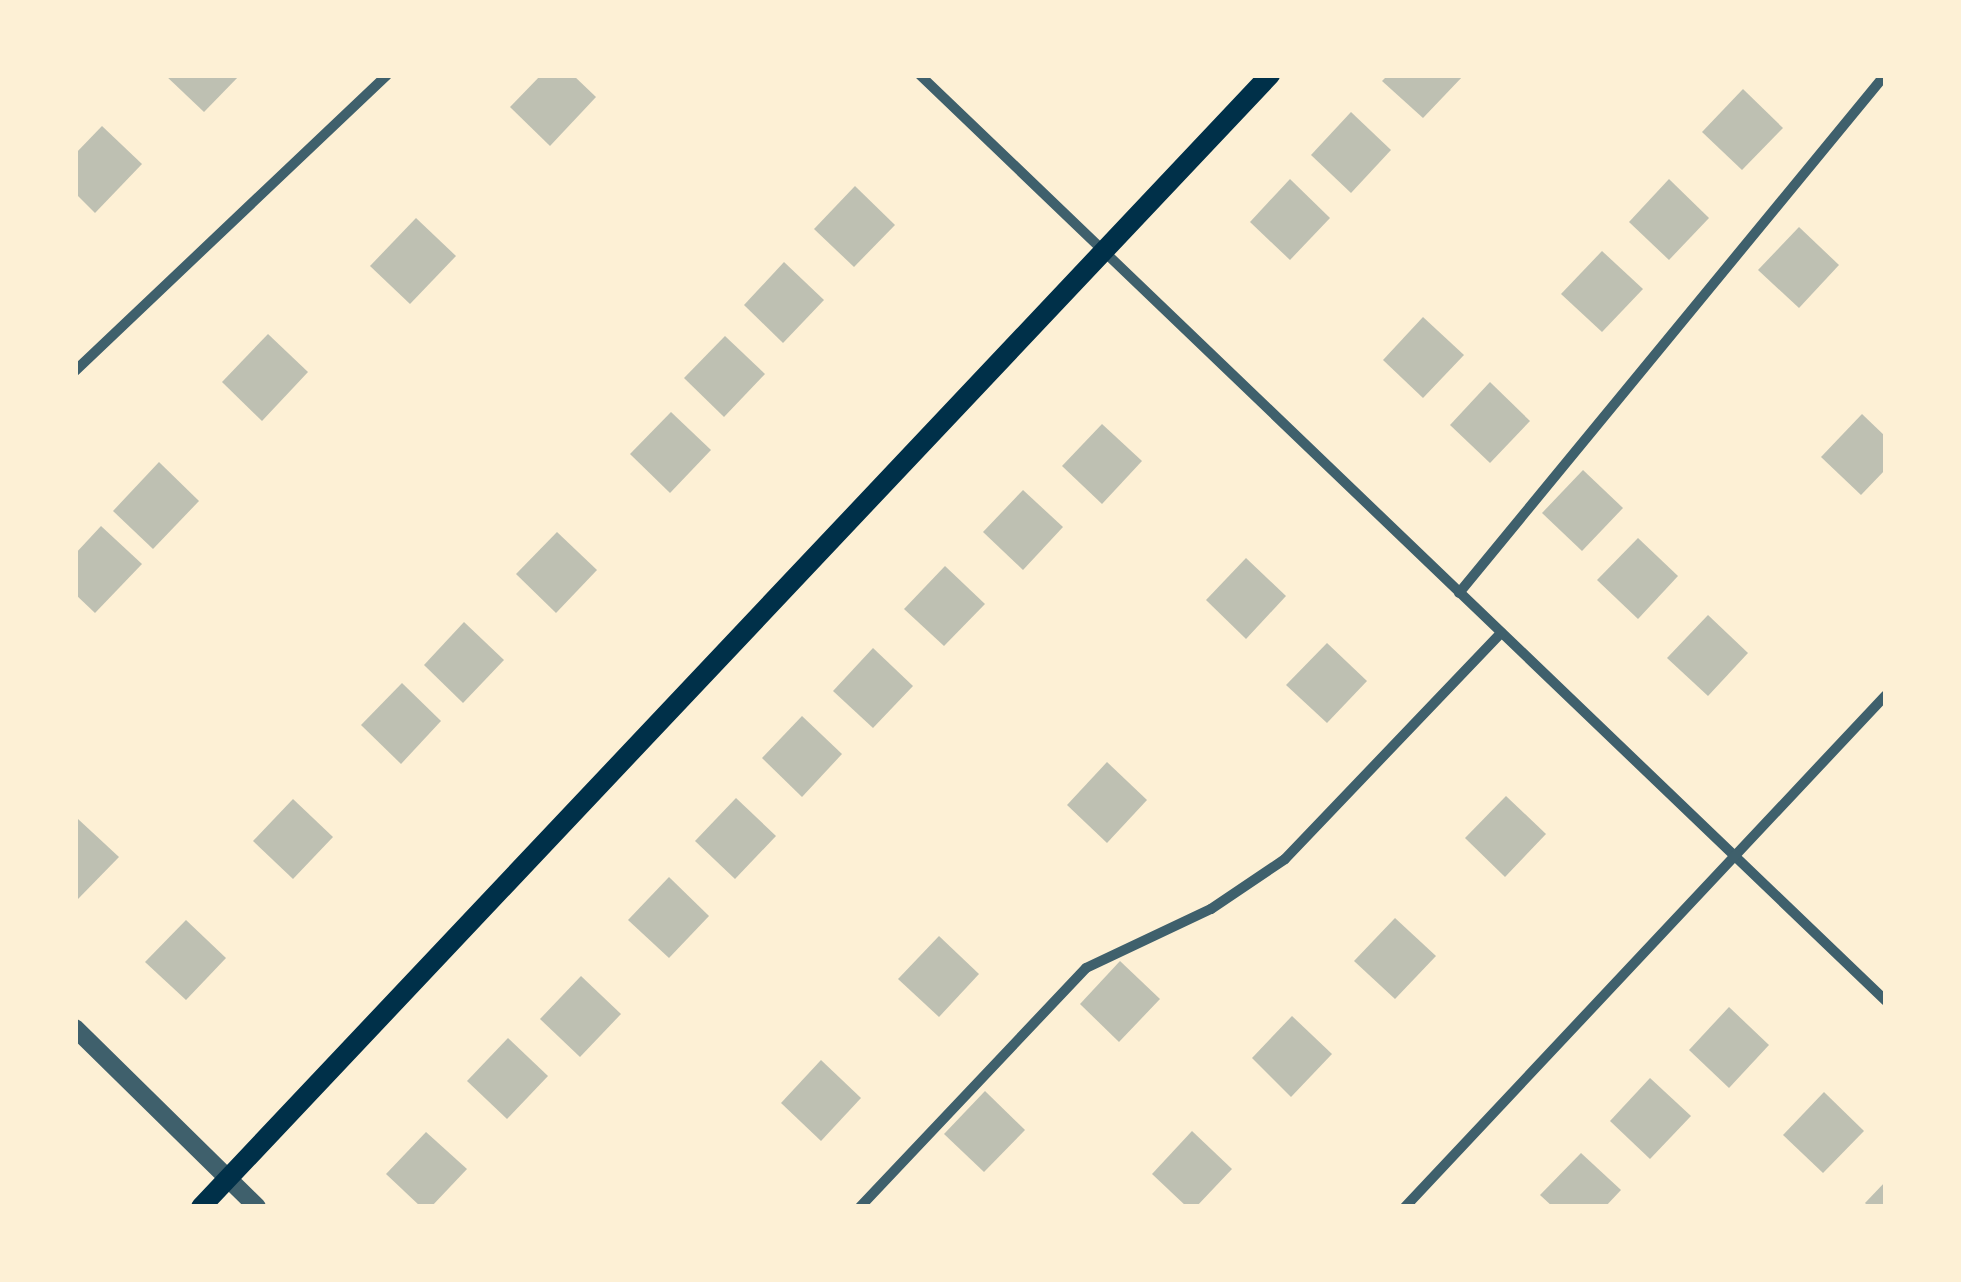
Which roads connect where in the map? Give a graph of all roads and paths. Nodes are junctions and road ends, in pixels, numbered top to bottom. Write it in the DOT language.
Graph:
graph roads {
  1 [pos="387,75"];
  2 [pos="920,75"];
  3 [pos="1270,75"];
  4 [pos="1885,75"];
  5 [pos="1104,253"];
  6 [pos="75,371"];
  7 [pos="1459,593"];
  8 [pos="1502,633"];
  9 [pos="1886,695"];
  10 [pos="1733,856"];
  11 [pos="1886,1001"];
  12 [pos="75,1028"];
  13 [pos="228,1179"];
  14 [pos="201,1207"];
  15 [pos="257,1207"];
  16 [pos="860,1207"];
  17 [pos="1405,1207"];
  1 -- 6 [label="street"];
  2 -- 5 [label="street"];
  3 -- 5 [label="main road"];
  4 -- 7 [label="street"];
  5 -- 7 [label="street"];
  5 -- 13 [label="main road"];
  7 -- 8 [label="street"];
  8 -- 10 [label="street"];
  8 -- 16 [label="street"];
  9 -- 10 [label="street"];
  10 -- 11 [label="street"];
  10 -- 17 [label="street"];
  12 -- 13 [label="street"];
  13 -- 14 [label="main road"];
  13 -- 15 [label="street"];
}
